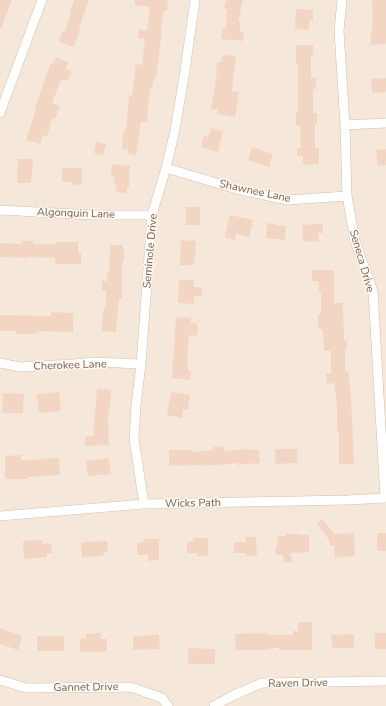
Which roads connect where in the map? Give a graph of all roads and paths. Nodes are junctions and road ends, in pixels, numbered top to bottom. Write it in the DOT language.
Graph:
graph roads {
  1 [pos="42,0"];
  2 [pos="195,0"];
  3 [pos="342,0"];
  4 [pos="0,114"];
  5 [pos="386,123"];
  6 [pos="346,125"];
  7 [pos="166,168"];
  8 [pos="347,196"];
  9 [pos="0,210"];
  10 [pos="152,215"];
  11 [pos="0,363"];
  12 [pos="141,364"];
  13 [pos="386,498"];
  14 [pos="144,504"];
  15 [pos="0,516"];
  16 [pos="0,680"];
  17 [pos="386,681"];
  18 [pos="168,706"];
  19 [pos="214,706"];
  1 -- 4 [label="street"];
  2 -- 7 [label="street, Seminole Drive"];
  3 -- 6 [label="street, Seneca Drive"];
  5 -- 6 [label="street"];
  6 -- 8 [label="street, Seneca Drive"];
  7 -- 8 [label="street, Shawnee Lane"];
  7 -- 10 [label="street, Seminole Drive"];
  8 -- 13 [label="street, Seneca Drive"];
  9 -- 10 [label="street, Algonquin Lane"];
  10 -- 12 [label="street, Seminole Drive"];
  11 -- 12 [label="street, Cherokee Lane"];
  12 -- 14 [label="street, Seminole Drive"];
  13 -- 14 [label="street, Wicks Path"];
  14 -- 15 [label="street, Wicks Path"];
  16 -- 18 [label="street, Gannet Drive"];
  17 -- 19 [label="street, Raven Drive"];
}
